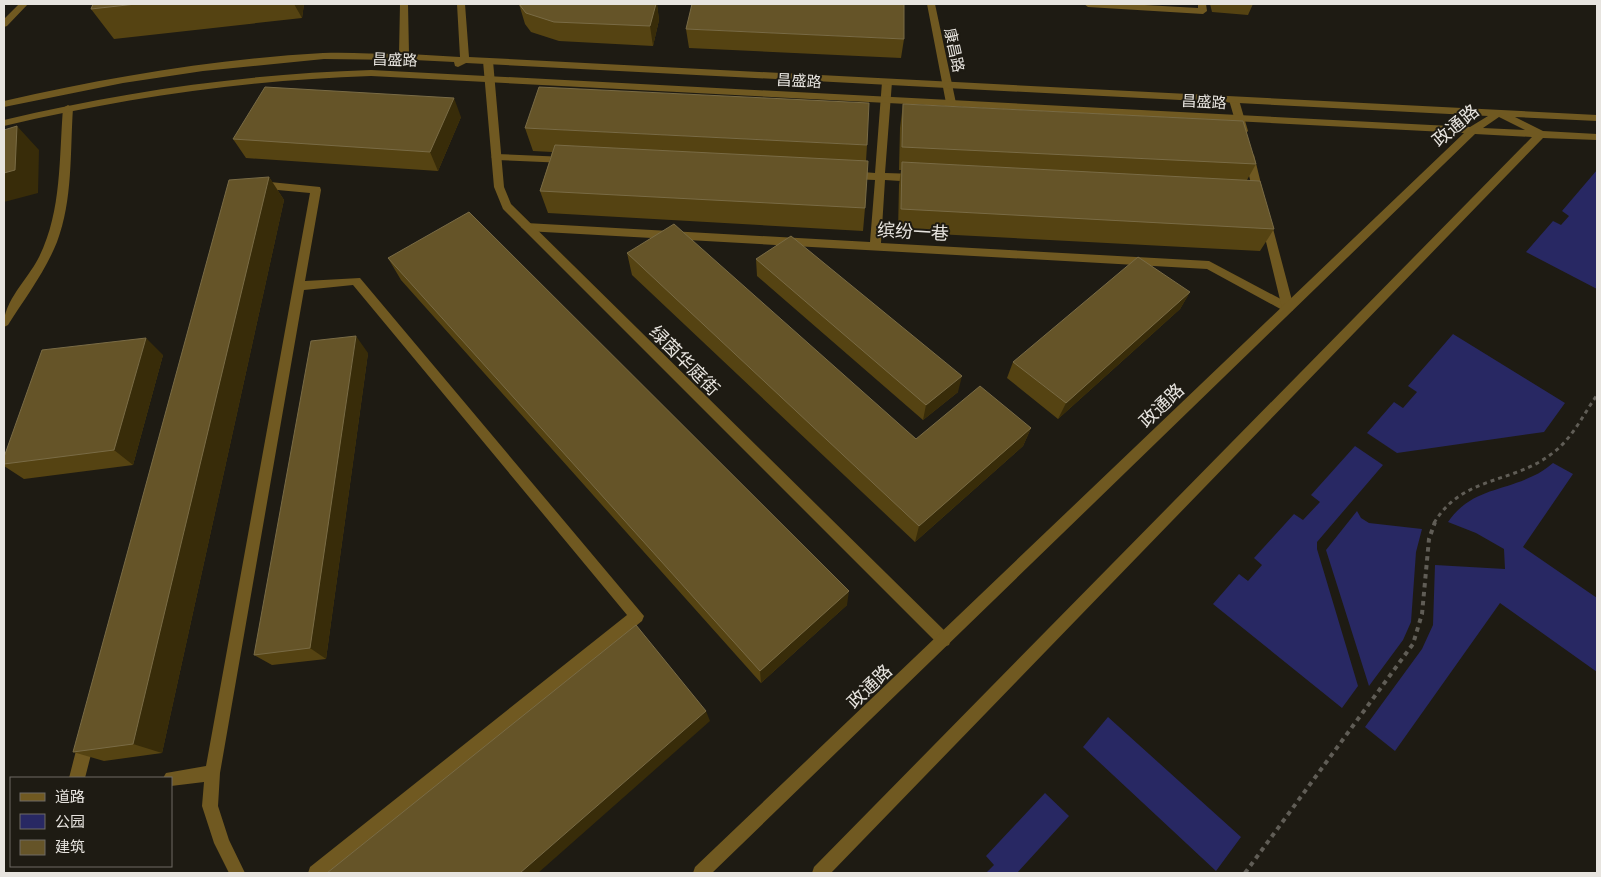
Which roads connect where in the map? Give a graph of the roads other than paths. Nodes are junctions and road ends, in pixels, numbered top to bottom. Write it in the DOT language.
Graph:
graph roads {
  1 [pos="24,4"];
  2 [pos="404,4"];
  3 [pos="461,4"];
  4 [pos="931,4"];
  5 [pos="1088,4"];
  6 [pos="1202,4"];
  7 [pos="4,24"];
  8 [pos="404,57"];
  9 [pos="465,60"];
  10 [pos="488,62"];
  11 [pos="430,76"];
  12 [pos="490,79"];
  13 [pos="887,82"];
  14 [pos="949,85"];
  15 [pos="886,100"];
  16 [pos="1234,100"];
  17 [pos="952,103"];
  18 [pos="4,104"];
  19 [pos="68,108"];
  20 [pos="1499,113"];
  21 [pos="1239,118"];
  22 [pos="1597,118"];
  23 [pos="4,122"];
  24 [pos="1473,130"];
  25 [pos="1541,134"];
  26 [pos="1597,137"];
  27 [pos="496,156"];
  28 [pos="575,161"];
  29 [pos="841,174"];
  30 [pos="880,176"];
  31 [pos="930,179"];
  32 [pos="251,184"];
  33 [pos="526,227"];
  34 [pos="875,247"];
  35 [pos="299,286"];
  36 [pos="1288,308"];
  37 [pos="4,322"];
  38 [pos="944,640"];
  39 [pos="89,730"];
  40 [pos="212,773"];
  41 [pos="77,777"];
  42 [pos="172,778"];
  43 [pos="237,873"];
  44 [pos="316,873"];
  45 [pos="702,873"];
  46 [pos="820,873"];
  1 -- 7 [label="street"];
  2 -- 8 [label="street"];
  3 -- 9 [label="street"];
  4 -- 14 [label="street, 康昌路"];
  5 -- 6 [label="street"];
  8 -- 9 [label="street, 昌盛路"];
  8 -- 11 [label="street"];
  8 -- 18 [label="street, 昌盛路"];
  9 -- 10 [label="street, 昌盛路"];
  9 -- 11 [label="street"];
  10 -- 12 [label="street, 绿茵华庭街"];
  10 -- 13 [label="street, 昌盛路"];
  11 -- 12 [label="street, 昌盛路"];
  11 -- 19 [label="street, 昌盛路"];
  12 -- 15 [label="street, 昌盛路"];
  12 -- 27 [label="street, 绿茵华庭街"];
  13 -- 14 [label="street, 昌盛路"];
  13 -- 15 [label="street"];
  14 -- 16 [label="street, 昌盛路"];
  14 -- 17 [label="street, 康昌路"];
  15 -- 17 [label="street, 昌盛路"];
  15 -- 30 [label="street"];
  16 -- 20 [label="street, 昌盛路"];
  16 -- 21 [label="street"];
  17 -- 21 [label="street, 昌盛路"];
  19 -- 23 [label="street, 昌盛路"];
  19 -- 37 [label="street"];
  20 -- 22 [label="street, 昌盛路"];
  20 -- 24 [label="street, 政通路"];
  20 -- 25 [label="street, 政通路"];
  21 -- 24 [label="street, 昌盛路"];
  21 -- 36 [label="street"];
  24 -- 25 [label="street, 昌盛路"];
  24 -- 36 [label="street, 政通路"];
  25 -- 26 [label="street, 昌盛路"];
  25 -- 46 [label="street"];
  27 -- 28 [label="street"];
  27 -- 33 [label="street, 绿茵华庭街"];
  29 -- 30 [label="street"];
  30 -- 31 [label="street"];
  30 -- 34 [label="street"];
  32 -- 35 [label="street"];
  33 -- 34 [label="street, 缤纷一巷"];
  33 -- 38 [label="street, 绿茵华庭街"];
  34 -- 36 [label="street, 缤纷一巷"];
  35 -- 40 [label="street"];
  35 -- 44 [label="street"];
  36 -- 38 [label="street, 政通路"];
  38 -- 45 [label="street, 政通路"];
  39 -- 41 [label="street"];
  40 -- 42 [label="street"];
  40 -- 43 [label="street"];
}
